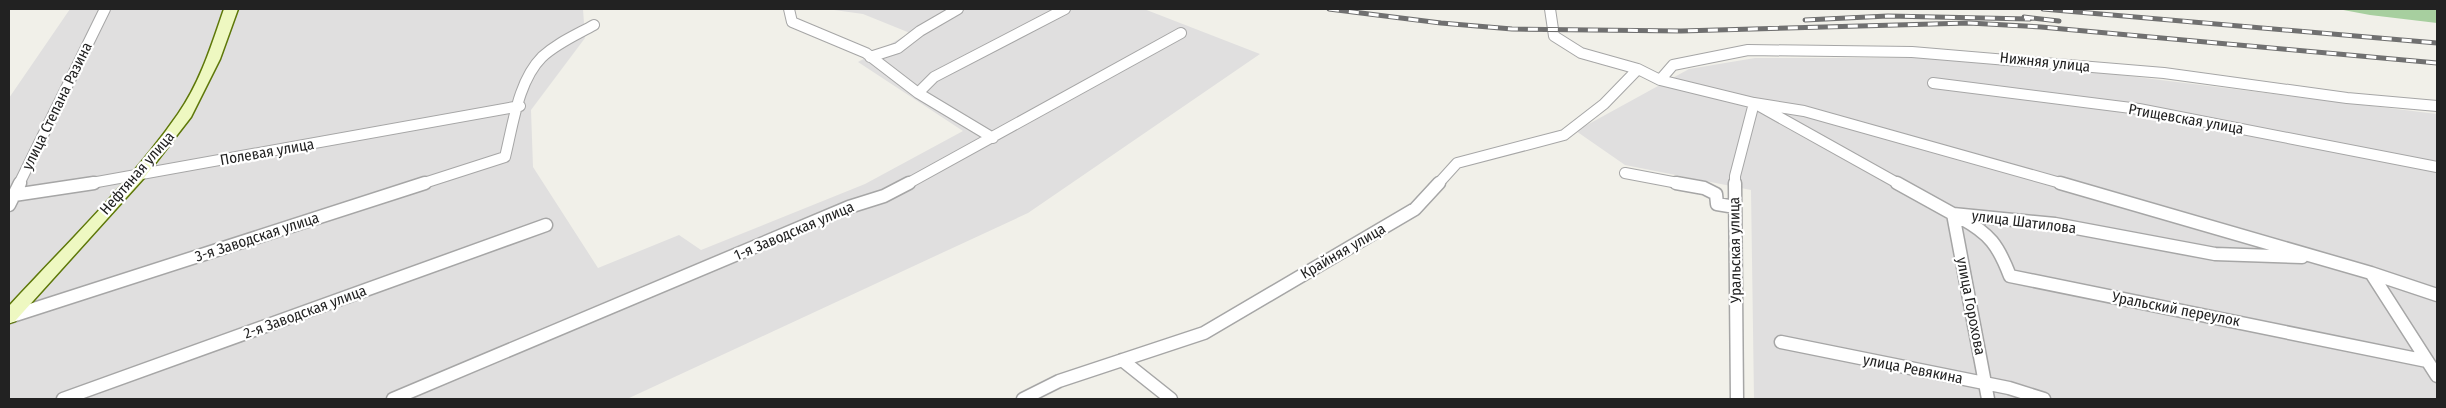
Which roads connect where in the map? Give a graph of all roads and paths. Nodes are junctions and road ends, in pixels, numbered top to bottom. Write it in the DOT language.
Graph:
graph roads {
  1 [pos="105,9"];
  2 [pos="231,9"];
  3 [pos="789,9"];
  4 [pos="958,9"];
  5 [pos="1066,9"];
  6 [pos="1550,9"];
  7 [pos="594,25"];
  8 [pos="1181,33"];
  9 [pos="870,57"];
  10 [pos="1638,69"];
  11 [pos="1660,80"];
  12 [pos="1933,83"];
  13 [pos="918,93"];
  14 [pos="1754,103"];
  15 [pos="520,106"];
  16 [pos="2437,106"];
  17 [pos="993,138"];
  18 [pos="2437,167"];
  19 [pos="1625,174"];
  20 [pos="137,176"];
  21 [pos="11,200"];
  22 [pos="1734,207"];
  23 [pos="1953,214"];
  24 [pos="546,225"];
  25 [pos="2319,258"];
  26 [pos="2371,273"];
  27 [pos="2437,296"];
  28 [pos="9,317"];
  29 [pos="1781,342"];
  30 [pos="1122,360"];
  31 [pos="2427,361"];
  32 [pos="2437,376"];
  33 [pos="1985,384"];
  34 [pos="63,399"];
  35 [pos="393,399"];
  36 [pos="1022,399"];
  37 [pos="1171,399"];
  38 [pos="1738,399"];
  39 [pos="1988,399"];
  40 [pos="2044,399"];
  1 -- 21 [label="street, улица Степана Разина"];
  2 -- 20 [label="main road, Нефтяная улица"];
  3 -- 9 [label="street"];
  4 -- 9 [label="street"];
  5 -- 13 [label="street"];
  6 -- 10 [label="street, улица Шатилова"];
  7 -- 15 [label="street"];
  8 -- 17 [label="street, 1-я Заводская улица"];
  9 -- 13 [label="street"];
  10 -- 11 [label="street, улица Шатилова"];
  10 -- 30 [label="street, Крайняя улица"];
  11 -- 14 [label="street, улица Шатилова"];
  11 -- 16 [label="street, Нижняя улица"];
  12 -- 18 [label="street, Ртищевская улица"];
  13 -- 17 [label="street"];
  14 -- 22 [label="street, Уральская улица"];
  14 -- 23 [label="street, улица Шатилова"];
  14 -- 25 [label="street, улица Шатилова"];
  15 -- 20 [label="street, Полевая улица"];
  15 -- 28 [label="street, 3-я Заводская улица"];
  17 -- 35 [label="street, 1-я Заводская улица"];
  19 -- 22 [label="street"];
  20 -- 21 [label="street, Полевая улица"];
  20 -- 28 [label="main road, Нефтяная улица"];
  22 -- 38 [label="street, Уральская улица"];
  23 -- 25 [label="street, улица Шатилова"];
  23 -- 31 [label="street, Уральский переулок"];
  23 -- 33 [label="street, улица Горохова"];
  24 -- 34 [label="street, 2-я Заводская улица"];
  25 -- 26 [label="street, улица Шатилова"];
  26 -- 27 [label="street, улица Шатилова"];
  26 -- 31 [label="street"];
  29 -- 33 [label="street, улица Ревякина"];
  30 -- 36 [label="street, Крайняя улица"];
  30 -- 37 [label="street"];
  31 -- 32 [label="street"];
  33 -- 39 [label="street, улица Горохова"];
  33 -- 40 [label="street, улица Ревякина"];
}
